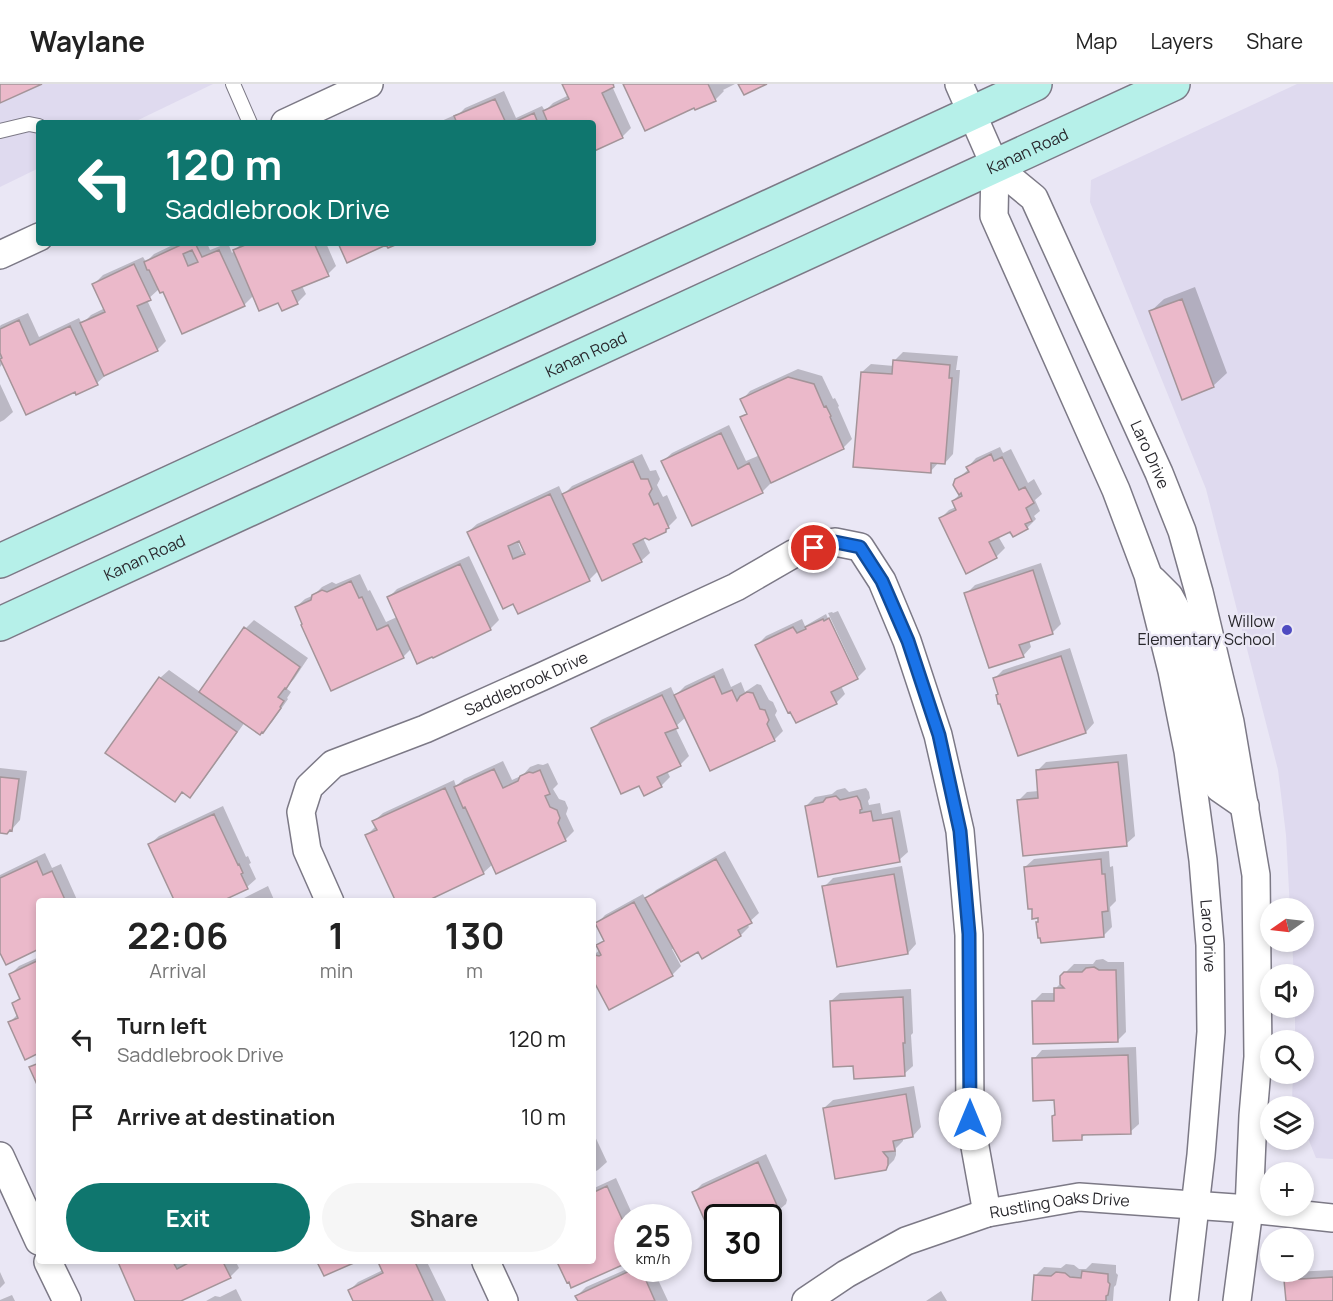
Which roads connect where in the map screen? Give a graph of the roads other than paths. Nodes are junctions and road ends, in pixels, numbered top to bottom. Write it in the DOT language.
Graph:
graph roads {
  1 [pos="233,84"];
  2 [pos="369,84"];
  3 [pos="959,84"];
  4 [pos="1035,84"];
  5 [pos="1173,84"];
  6 [pos="972,113"];
  7 [pos="249,120"];
  8 [pos="291,120"];
  9 [pos="36,125"];
  10 [pos="0,131"];
  11 [pos="995,166"];
  12 [pos="36,238"];
  13 [pos="0,255"];
  14 [pos="0,561"];
  15 [pos="1148,575"];
  16 [pos="0,624"];
  17 [pos="1245,806"];
  18 [pos="328,898"];
  19 [pos="0,1156"];
  20 [pos="1194,1204"];
  21 [pos="1250,1209"];
  22 [pos="987,1213"];
  23 [pos="1333,1218"];
  24 [pos="36,1234"];
  25 [pos="49,1264"];
  26 [pos="487,1264"];
  27 [pos="67,1301"];
  28 [pos="504,1301"];
  29 [pos="806,1301"];
  30 [pos="1184,1301"];
  31 [pos="1237,1301"];
  1 -- 7 [label="lane"];
  2 -- 8 [label="street"];
  3 -- 6 [label="street, Laro Drive"];
  4 -- 6 [label="main road"];
  5 -- 11 [label="main road, Kanan Road"];
  6 -- 11 [label="street, Laro Drive"];
  6 -- 14 [label="main road"];
  9 -- 10 [label="lane"];
  11 -- 15 [label="street, Laro Drive"];
  11 -- 16 [label="main road, Kanan Road"];
  11 -- 17 [label="street, Laro Drive"];
  12 -- 13 [label="street"];
  15 -- 17 [label="street, Laro Drive"];
  15 -- 20 [label="street, Laro Drive"];
  17 -- 21 [label="street, Laro Drive"];
  18 -- 22 [label="street, Saddlebrook Drive"];
  19 -- 24 [label="street"];
  20 -- 21 [label="street, Rustling Oaks Drive"];
  20 -- 22 [label="street, Rustling Oaks Drive"];
  20 -- 30 [label="street, Laro Drive"];
  21 -- 23 [label="street, Rustling Oaks Drive"];
  21 -- 31 [label="street, Laro Drive"];
  22 -- 29 [label="street, Rustling Oaks Drive"];
  25 -- 27 [label="street"];
  26 -- 28 [label="street"];
}
